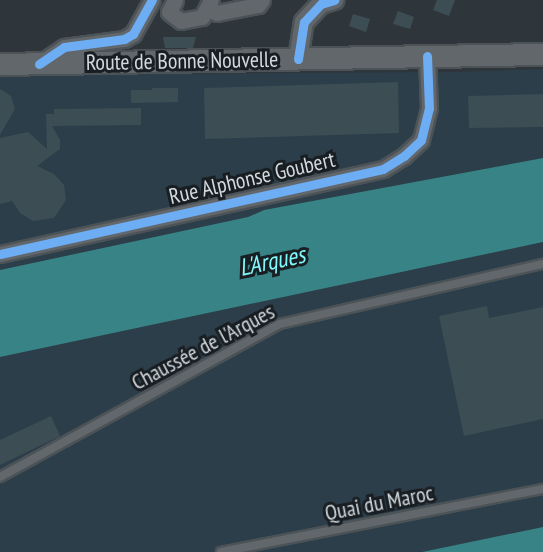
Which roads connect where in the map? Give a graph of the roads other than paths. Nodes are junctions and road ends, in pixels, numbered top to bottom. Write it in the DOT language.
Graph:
graph roads {
  1 [pos="152,0"];
  2 [pos="175,0"];
  3 [pos="262,0"];
  4 [pos="334,0"];
  5 [pos="210,5"];
  6 [pos="543,54"];
  7 [pos="427,56"];
  8 [pos="298,58"];
  9 [pos="39,63"];
  10 [pos="0,64"];
  11 [pos="0,254"];
  12 [pos="543,264"];
  13 [pos="0,477"];
  14 [pos="543,489"];
  15 [pos="221,552"];
  1 -- 9 [label="street"];
  2 -- 5 [label="street"];
  3 -- 5 [label="street"];
  4 -- 8 [label="street"];
  6 -- 7 [label="main road, Route de Bonne Nouvelle"];
  7 -- 8 [label="main road, Route de Bonne Nouvelle"];
  7 -- 11 [label="street, Rue Alphonse Goubert"];
  8 -- 9 [label="main road, Route de Bonne Nouvelle"];
  9 -- 10 [label="main road, Route de Bonne Nouvelle"];
  12 -- 13 [label="lane, Chaussée de l'Arques"];
  14 -- 15 [label="lane, Quai du Maroc"];
}
